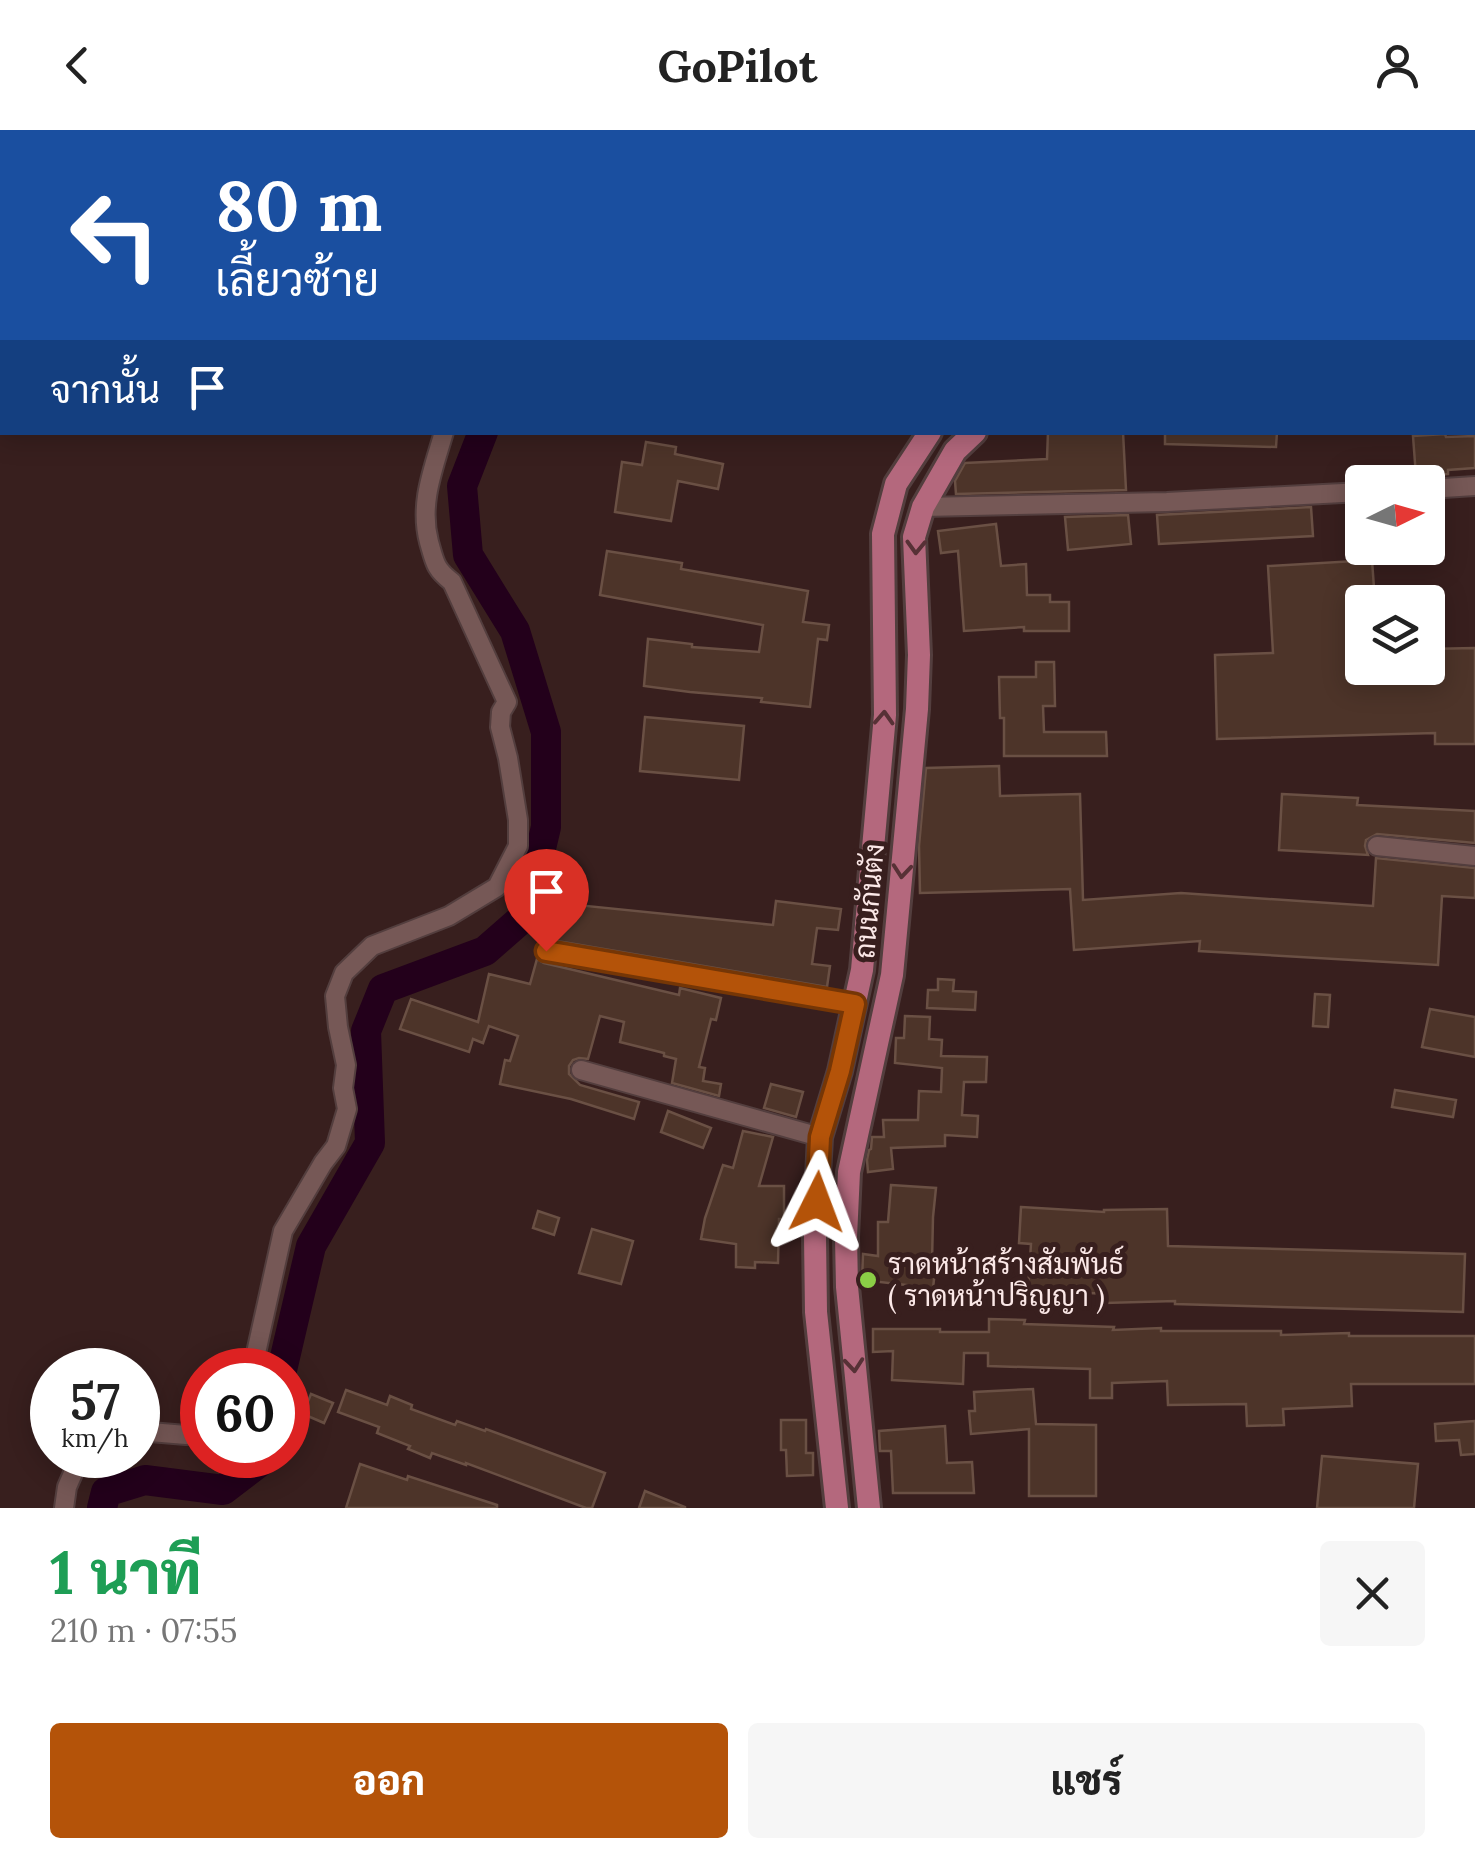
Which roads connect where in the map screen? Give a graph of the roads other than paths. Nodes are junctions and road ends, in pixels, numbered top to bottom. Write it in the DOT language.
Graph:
graph roads {
  1 [pos="443,435"];
  2 [pos="928,435"];
  3 [pos="972,435"];
  4 [pos="912,460"];
  5 [pos="940,478"];
  6 [pos="1475,486"];
  7 [pos="1445,487"];
  8 [pos="1345,493"];
  9 [pos="923,508"];
  10 [pos="880,769"];
  11 [pos="911,771"];
  12 [pos="1376,846"];
  13 [pos="1475,856"];
  14 [pos="546,951"];
  15 [pos="855,1004"];
  16 [pos="846,1044"];
  17 [pos="875,1052"];
  18 [pos="581,1070"];
  19 [pos="820,1137"];
  20 [pos="850,1318"];
  21 [pos="817,1321"];
  22 [pos="257,1348"];
  23 [pos="70,1478"];
  24 [pos="64,1508"];
  25 [pos="837,1508"];
  26 [pos="869,1508"];
  1 -- 22 [label="street"];
  2 -- 4 [label="main road, ถนนกันตัง"];
  3 -- 5 [label="main road, ถนนกันตัง"];
  4 -- 5 [label="main road"];
  10 -- 4 [label="main road, ถนนกันตัง, one-way"];
  5 -- 9 [label="main road, ถนนกันตัง"];
  6 -- 7 [label="street"];
  8 -- 9 [label="street"];
  9 -- 11 [label="main road, ถนนกันตัง, one-way"];
  10 -- 11 [label="main road"];
  10 -- 15 [label="main road, ถนนกันตัง"];
  11 -- 17 [label="main road, ถนนกันตัง, one-way"];
  12 -- 13 [label="street"];
  14 -- 15 [label="street"];
  15 -- 16 [label="main road, ถนนกันตัง"];
  16 -- 17 [label="main road"];
  16 -- 19 [label="main road, ถนนกันตัง"];
  17 -- 20 [label="main road, ถนนกันตัง"];
  18 -- 19 [label="street"];
  19 -- 21 [label="main road, ถนนกันตัง"];
  20 -- 21 [label="main road"];
  20 -- 26 [label="main road, ถนนกันตัง, one-way"];
  21 -- 25 [label="main road, ถนนกันตัง"];
  23 -- 24 [label="street"];
}
